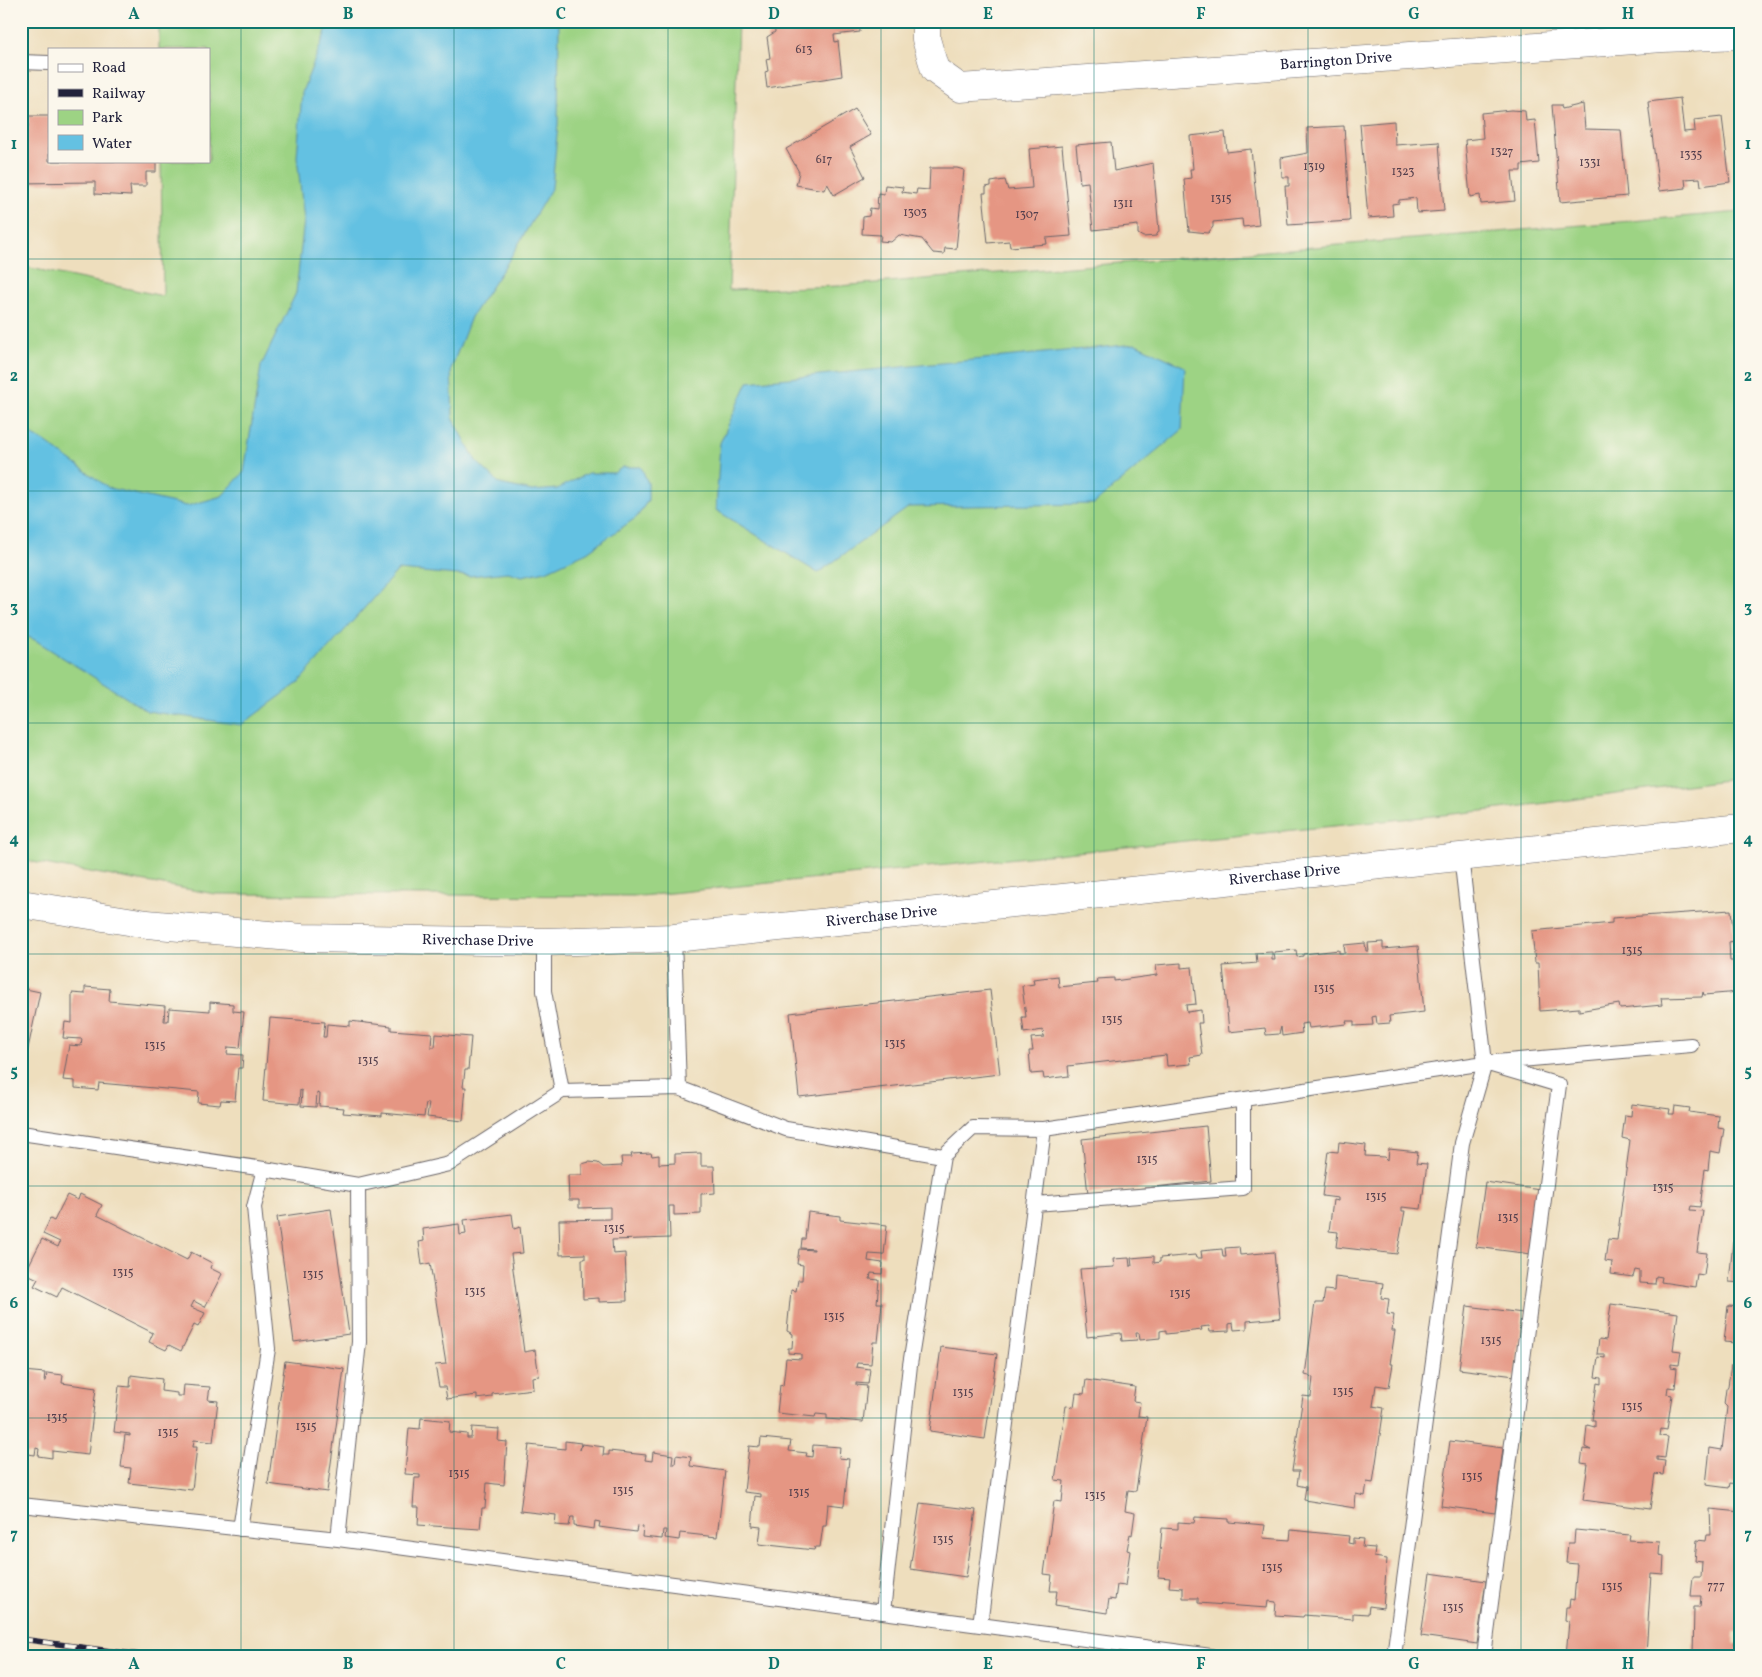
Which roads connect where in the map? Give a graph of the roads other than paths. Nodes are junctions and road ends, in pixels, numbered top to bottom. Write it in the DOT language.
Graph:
graph roads {
  1 [pos="926,21"];
  2 [pos="1741,35"];
  3 [pos="21,62"];
  4 [pos="48,63"];
  5 [pos="1741,828"];
  6 [pos="1461,856"];
  7 [pos="21,904"];
  8 [pos="674,938"];
  9 [pos="544,942"];
  10 [pos="1691,1045"];
  11 [pos="1485,1063"];
  12 [pos="679,1088"];
  13 [pos="562,1092"];
  14 [pos="1243,1100"];
  15 [pos="1044,1129"];
  16 [pos="21,1134"];
  17 [pos="943,1156"];
  18 [pos="264,1169"];
  19 [pos="358,1185"];
  20 [pos="1035,1204"];
  21 [pos="21,1505"];
  22 [pos="240,1529"];
  23 [pos="338,1539"];
  24 [pos="883,1612"];
  25 [pos="980,1626"];
  26 [pos="1211,1656"];
  27 [pos="1394,1656"];
  28 [pos="1484,1656"];
  1 -- 2 [label="street, Barrington Drive"];
  3 -- 4 [label="lane"];
  5 -- 6 [label="street, Riverchase Drive"];
  6 -- 8 [label="street, Riverchase Drive"];
  6 -- 11 [label="lane"];
  7 -- 9 [label="street, Riverchase Drive"];
  8 -- 9 [label="street, Riverchase Drive"];
  8 -- 12 [label="lane"];
  9 -- 13 [label="lane"];
  10 -- 11 [label="lane"];
  11 -- 14 [label="lane"];
  11 -- 27 [label="lane"];
  11 -- 28 [label="lane"];
  12 -- 13 [label="lane"];
  12 -- 17 [label="lane"];
  13 -- 19 [label="lane"];
  14 -- 15 [label="lane"];
  14 -- 20 [label="lane"];
  15 -- 17 [label="lane"];
  15 -- 20 [label="lane"];
  16 -- 18 [label="lane"];
  17 -- 24 [label="lane"];
  18 -- 19 [label="lane"];
  18 -- 22 [label="lane"];
  19 -- 23 [label="lane"];
  20 -- 25 [label="lane"];
  21 -- 22 [label="lane"];
  22 -- 23 [label="lane"];
  23 -- 24 [label="lane"];
  24 -- 25 [label="lane"];
  25 -- 26 [label="lane"];
}
